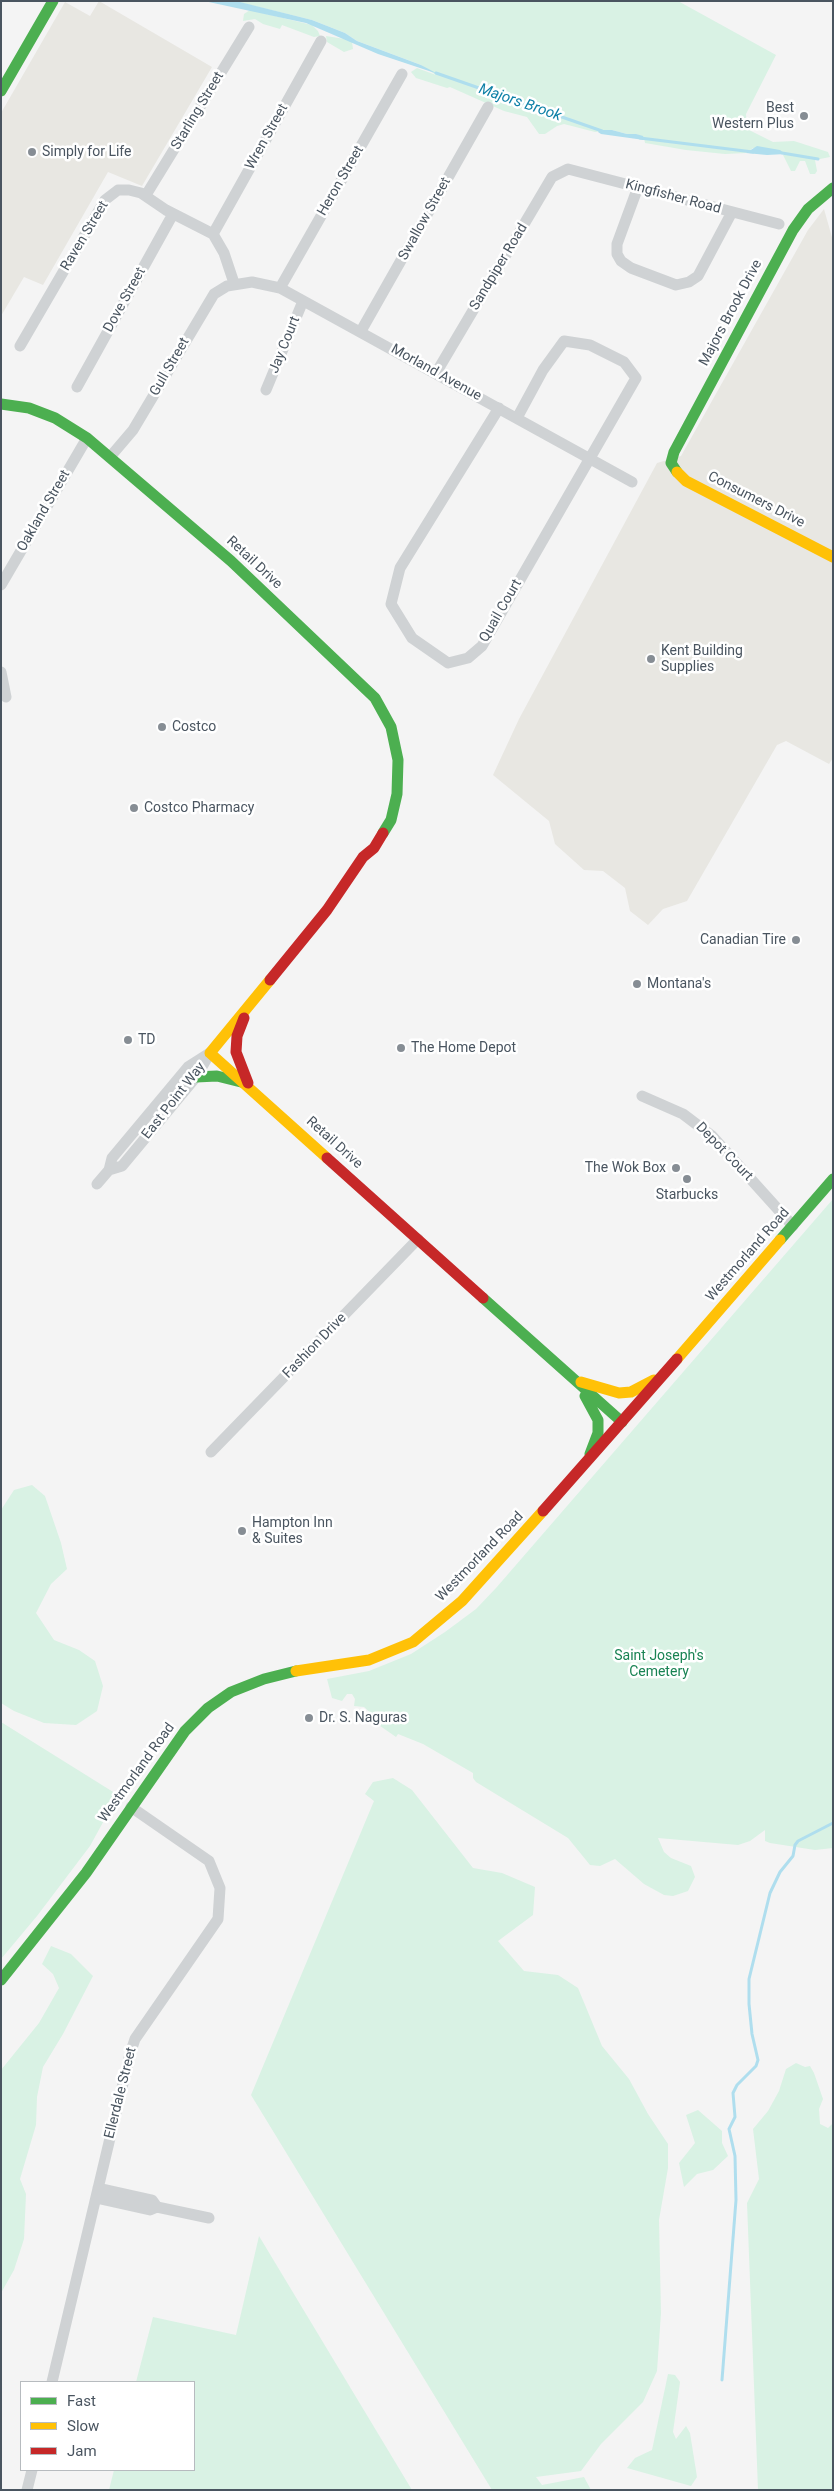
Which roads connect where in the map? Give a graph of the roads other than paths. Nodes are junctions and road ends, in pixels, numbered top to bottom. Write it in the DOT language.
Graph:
graph roads {
  1 [pos="53,1"];
  2 [pos="249,27"];
  3 [pos="321,41"];
  4 [pos="402,74"];
  5 [pos="1,91"];
  6 [pos="488,107"];
  7 [pos="568,169"];
  8 [pos="638,187"];
  9 [pos="833,188"];
  10 [pos="146,195"];
  11 [pos="732,212"];
  12 [pos="174,214"];
  13 [pos="779,224"];
  14 [pos="213,234"];
  15 [pos="234,283"];
  16 [pos="280,288"];
  17 [pos="303,301"];
  18 [pos="361,331"];
  19 [pos="20,346"];
  20 [pos="436,373"];
  21 [pos="77,387"];
  22 [pos="266,390"];
  23 [pos="1,404"];
  24 [pos="500,408"];
  25 [pos="517,418"];
  26 [pos="87,438"];
  27 [pos="110,457"];
  28 [pos="589,458"];
  29 [pos="671,463"];
  30 [pos="632,482"];
  31 [pos="833,557"];
  32 [pos="1,585"];
  33 [pos="1,672"];
  34 [pos="6,697"];
  35 [pos="248,1007"];
  36 [pos="210,1053"];
  37 [pos="196,1077"];
  38 [pos="250,1087"];
  39 [pos="642,1096"];
  40 [pos="109,1170"];
  41 [pos="833,1179"];
  42 [pos="97,1184"];
  43 [pos="793,1226"];
  44 [pos="418,1239"];
  45 [pos="665,1373"];
  46 [pos="574,1379"];
  47 [pos="622,1422"];
  48 [pos="210,1452"];
  49 [pos="587,1462"];
  50 [pos="131,1807"];
  51 [pos="1,1980"];
  52 [pos="97,2193"];
  53 [pos="209,2218"];
  54 [pos="52,2381"];
  55 [pos="32,2471"];
  56 [pos="27,2490"];
  1 -- 5 [label="street"];
  2 -- 10 [label="street, Starling Street"];
  3 -- 14 [label="street, Wren Street"];
  4 -- 16 [label="street, Heron Street"];
  6 -- 18 [label="street, Swallow Street"];
  7 -- 8 [label="street, Kingfisher Road"];
  7 -- 20 [label="street, Sandpiper Road"];
  8 -- 11 [label="street, Kingfisher Road"];
  8 -- 11 [label="street"];
  9 -- 29 [label="street, Majors Brook Drive"];
  10 -- 12 [label="street, Raven Street"];
  10 -- 19 [label="street, Raven Street"];
  11 -- 13 [label="street, Kingfisher Road"];
  12 -- 14 [label="street, Raven Street"];
  12 -- 21 [label="street, Dove Street"];
  14 -- 15 [label="street"];
  15 -- 16 [label="street, Morland Avenue"];
  15 -- 27 [label="street, Gull Street"];
  16 -- 17 [label="street, Morland Avenue"];
  17 -- 18 [label="street, Morland Avenue"];
  17 -- 22 [label="street, Jay Court"];
  18 -- 20 [label="street, Morland Avenue"];
  20 -- 24 [label="street, Morland Avenue"];
  23 -- 26 [label="street, Retail Drive"];
  24 -- 25 [label="street, Morland Avenue"];
  24 -- 28 [label="street, Quail Court"];
  25 -- 28 [label="street, Morland Avenue"];
  25 -- 28 [label="street, Quail Court"];
  26 -- 27 [label="street, Retail Drive"];
  26 -- 32 [label="street, Oakland Street"];
  27 -- 35 [label="street, Retail Drive"];
  28 -- 30 [label="street, Morland Avenue"];
  29 -- 31 [label="street, Consumers Drive"];
  33 -- 34 [label="street"];
  35 -- 36 [label="street, Retail Drive"];
  35 -- 38 [label="street"];
  36 -- 37 [label="street, East Point Way"];
  36 -- 38 [label="street, Retail Drive"];
  36 -- 40 [label="street, East Point Way"];
  37 -- 38 [label="street"];
  37 -- 40 [label="street, East Point Way"];
  38 -- 44 [label="street, Retail Drive"];
  39 -- 43 [label="street, Depot Court"];
  40 -- 42 [label="street, East Point Way"];
  41 -- 43 [label="street, Westmorland Road"];
  43 -- 45 [label="street, Westmorland Road"];
  44 -- 46 [label="street, Retail Drive"];
  44 -- 48 [label="street, Fashion Drive"];
  45 -- 46 [label="street"];
  45 -- 47 [label="street, Westmorland Road"];
  46 -- 47 [label="street, Retail Drive"];
  46 -- 49 [label="street"];
  47 -- 49 [label="street, Westmorland Road"];
  49 -- 50 [label="street, Westmorland Road"];
  50 -- 51 [label="street, Westmorland Road"];
  50 -- 52 [label="street, Ellerdale Street"];
  52 -- 53 [label="street"];
  52 -- 54 [label="street, Ellerdale Street"];
  55 -- 56 [label="street"];
}
